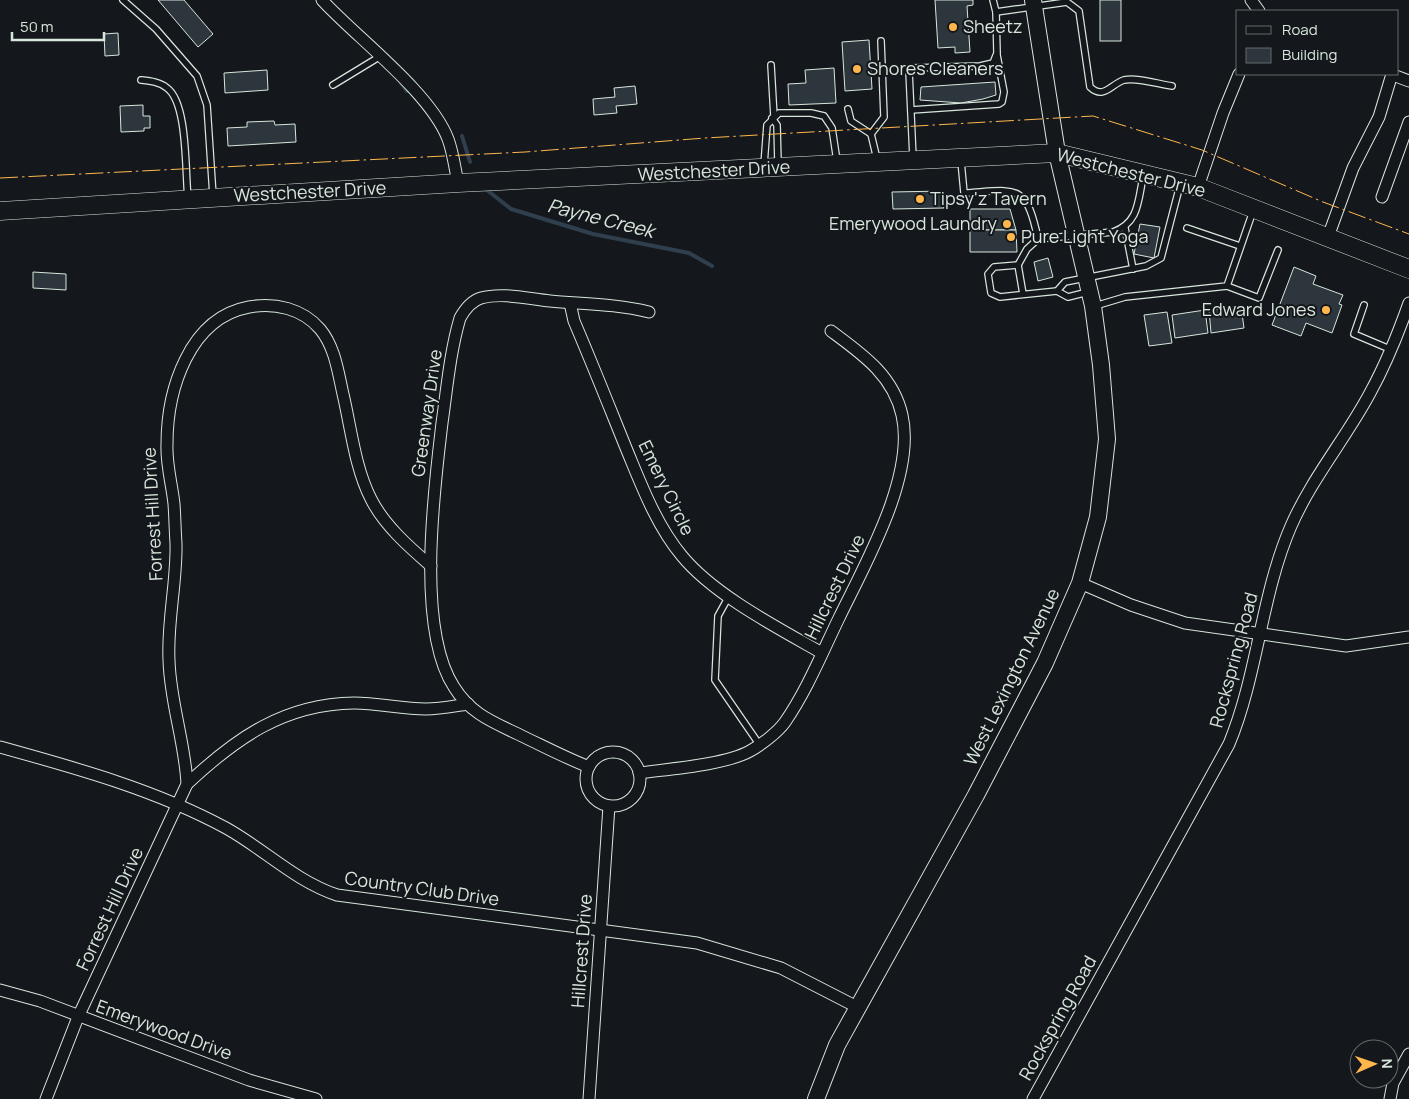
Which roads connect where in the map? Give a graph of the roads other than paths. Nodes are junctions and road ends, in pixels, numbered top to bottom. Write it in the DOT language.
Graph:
graph roads {
  1 [pos="123,0"];
  2 [pos="322,0"];
  3 [pos="993,0"];
  4 [pos="1034,4"];
  5 [pos="996,12"];
  6 [pos="881,41"];
  7 [pos="997,53"];
  8 [pos="379,56"];
  9 [pos="771,65"];
  10 [pos="1239,75"];
  11 [pos="1392,75"];
  12 [pos="1394,75"];
  13 [pos="141,80"];
  14 [pos="1409,81"];
  15 [pos="333,85"];
  16 [pos="1172,86"];
  17 [pos="848,109"];
  18 [pos="911,110"];
  19 [pos="773,117"];
  20 [pos="1409,122"];
  21 [pos="871,134"];
  22 [pos="1057,153"];
  23 [pos="961,158"];
  24 [pos="913,161"];
  25 [pos="878,163"];
  26 [pos="837,165"];
  27 [pos="771,168"];
  28 [pos="1144,172"];
  29 [pos="1180,183"];
  30 [pos="458,184"];
  31 [pos="1198,187"];
  32 [pos="1382,197"];
  33 [pos="213,198"];
  34 [pos="189,200"];
  35 [pos="1254,209"];
  36 [pos="0,211"];
  37 [pos="1125,228"];
  38 [pos="1186,228"];
  39 [pos="1076,234"];
  40 [pos="1328,237"];
  41 [pos="1038,239"];
  42 [pos="1240,246"];
  43 [pos="1278,250"];
  44 [pos="1018,264"];
  45 [pos="1133,269"];
  46 [pos="1409,269"];
  47 [pos="1226,286"];
  48 [pos="1057,291"];
  49 [pos="1090,291"];
  50 [pos="1023,294"];
  51 [pos="570,303"];
  52 [pos="1409,303"];
  53 [pos="1364,305"];
  54 [pos="649,312"];
  55 [pos="830,331"];
  56 [pos="1392,350"];
  57 [pos="431,566"];
  58 [pos="1080,584"];
  59 [pos="729,595"];
  60 [pos="1261,634"];
  61 [pos="1409,637"];
  62 [pos="822,653"];
  63 [pos="468,704"];
  64 [pos="759,744"];
  65 [pos="0,746"];
  66 [pos="589,766"];
  67 [pos="639,773"];
  68 [pos="187,784"];
  69 [pos="178,805"];
  70 [pos="609,806"];
  71 [pos="602,930"];
  72 [pos="0,990"];
  73 [pos="857,1007"];
  74 [pos="78,1017"];
  75 [pos="1409,1054"];
  76 [pos="46,1099"];
  77 [pos="316,1099"];
  78 [pos="589,1099"];
  79 [pos="816,1099"];
  80 [pos="1033,1099"];
  81 [pos="1390,1099"];
  1 -- 33 [label="lane"];
  2 -- 8 [label="street"];
  3 -- 5 [label="lane"];
  4 -- 5 [label="lane"];
  4 -- 16 [label="lane"];
  4 -- 22 [label="street, West Lexington Avenue"];
  5 -- 7 [label="lane"];
  6 -- 21 [label="lane"];
  7 -- 18 [label="lane"];
  7 -- 18 [label="lane"];
  8 -- 15 [label="lane"];
  8 -- 30 [label="street"];
  9 -- 19 [label="lane"];
  10 -- 31 [label="street"];
  11 -- 40 [label="street"];
  12 -- 14 [label="street"];
  13 -- 34 [label="lane"];
  17 -- 21 [label="lane"];
  18 -- 24 [label="lane"];
  19 -- 26 [label="lane"];
  19 -- 27 [label="lane"];
  19 -- 27 [label="lane"];
  20 -- 32 [label="street"];
  21 -- 25 [label="lane"];
  22 -- 23 [label="main road, Westchester Drive"];
  22 -- 28 [label="main road, Westchester Drive"];
  22 -- 39 [label="street, West Lexington Avenue"];
  23 -- 24 [label="main road, Westchester Drive"];
  23 -- 41 [label="lane"];
  24 -- 25 [label="main road, Westchester Drive"];
  25 -- 26 [label="main road, Westchester Drive"];
  26 -- 27 [label="main road, Westchester Drive"];
  27 -- 30 [label="main road, Westchester Drive"];
  28 -- 29 [label="main road, Westchester Drive"];
  28 -- 37 [label="lane"];
  29 -- 31 [label="main road, Westchester Drive"];
  29 -- 45 [label="lane"];
  30 -- 33 [label="main road, Westchester Drive"];
  31 -- 35 [label="main road, Westchester Drive"];
  33 -- 34 [label="main road, Westchester Drive"];
  34 -- 36 [label="main road, Westchester Drive"];
  35 -- 40 [label="main road, Westchester Drive"];
  35 -- 42 [label="lane"];
  37 -- 39 [label="lane"];
  37 -- 45 [label="lane"];
  38 -- 42 [label="lane"];
  39 -- 41 [label="lane"];
  39 -- 49 [label="street, West Lexington Avenue"];
  40 -- 46 [label="main road, Westchester Drive"];
  41 -- 44 [label="lane"];
  42 -- 47 [label="lane"];
  43 -- 47 [label="lane"];
  44 -- 50 [label="lane"];
  44 -- 50 [label="lane"];
  45 -- 49 [label="lane"];
  47 -- 49 [label="lane"];
  48 -- 49 [label="lane"];
  48 -- 49 [label="lane"];
  48 -- 50 [label="lane"];
  49 -- 58 [label="street, West Lexington Avenue"];
  51 -- 54 [label="street, Greenway Drive"];
  51 -- 57 [label="street, Greenway Drive"];
  51 -- 59 [label="street, Emery Circle"];
  52 -- 56 [label="street, Rockspring Road"];
  53 -- 56 [label="lane"];
  55 -- 62 [label="street, Hillcrest Drive"];
  56 -- 60 [label="street, Rockspring Road"];
  57 -- 63 [label="street, Greenway Drive"];
  57 -- 68 [label="street, Forrest Hill Drive"];
  58 -- 60 [label="street"];
  58 -- 73 [label="street, West Lexington Avenue"];
  59 -- 62 [label="street, Emery Circle"];
  59 -- 64 [label="lane"];
  60 -- 61 [label="street"];
  60 -- 80 [label="street, Rockspring Road"];
  62 -- 64 [label="street, Hillcrest Drive"];
  63 -- 66 [label="street, Greenway Drive"];
  63 -- 68 [label="street"];
  64 -- 67 [label="street, Hillcrest Drive"];
  65 -- 69 [label="street, Country Club Drive"];
  66 -- 67 [label="street"];
  66 -- 70 [label="street"];
  67 -- 70 [label="street"];
  68 -- 69 [label="street, Forrest Hill Drive"];
  69 -- 71 [label="street, Country Club Drive"];
  69 -- 74 [label="street, Forrest Hill Drive"];
  70 -- 71 [label="street, Hillcrest Drive"];
  71 -- 73 [label="street, Country Club Drive"];
  71 -- 78 [label="street, Hillcrest Drive"];
  72 -- 74 [label="street, Emerywood Drive"];
  73 -- 79 [label="street, West Lexington Avenue"];
  74 -- 76 [label="street, Forrest Hill Drive"];
  74 -- 77 [label="street, Emerywood Drive"];
  75 -- 81 [label="street"];
}
